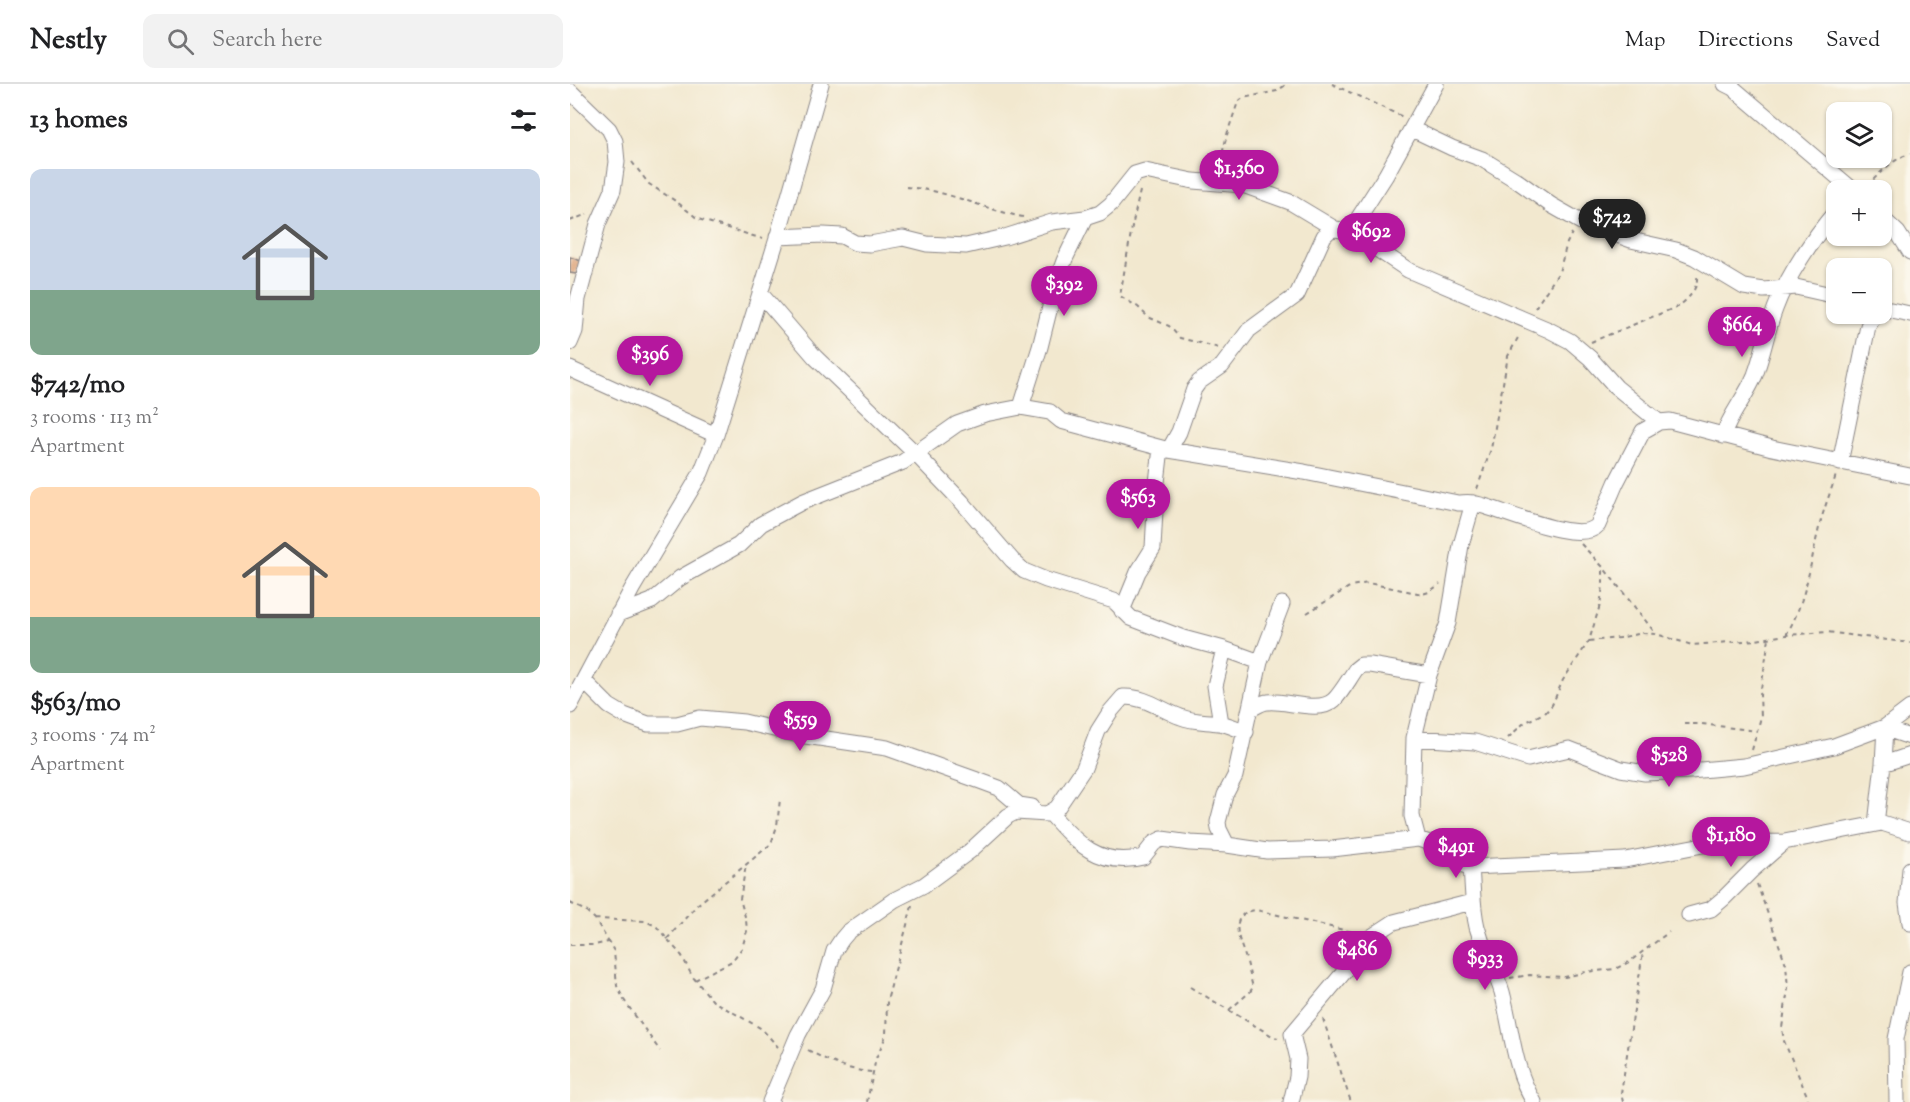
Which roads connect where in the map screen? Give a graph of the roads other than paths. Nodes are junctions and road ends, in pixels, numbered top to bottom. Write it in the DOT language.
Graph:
graph roads {
  1 [pos="821,84"];
  2 [pos="1436,84"];
  3 [pos="1725,84"];
  4 [pos="570,91"];
  5 [pos="1414,126"];
  6 [pos="1841,180"];
  7 [pos="1085,219"];
  8 [pos="1826,224"];
  9 [pos="1892,227"];
  10 [pos="1342,230"];
  11 [pos="776,240"];
  12 [pos="1910,252"];
  13 [pos="1784,287"];
  14 [pos="760,293"];
  15 [pos="1826,293"];
  16 [pos="1892,312"];
  17 [pos="1910,314"];
  18 [pos="1870,324"];
  19 [pos="570,343"];
  20 [pos="570,369"];
  21 [pos="1021,407"];
  22 [pos="1659,422"];
  23 [pos="716,435"];
  24 [pos="1723,436"];
  25 [pos="1165,449"];
  26 [pos="915,453"];
  27 [pos="1840,462"];
  28 [pos="1910,476"];
  29 [pos="1473,503"];
  30 [pos="1282,604"];
  31 [pos="1122,611"];
  32 [pos="618,614"];
  33 [pos="1224,649"];
  34 [pos="1260,662"];
  35 [pos="1429,675"];
  36 [pos="584,681"];
  37 [pos="570,706"];
  38 [pos="1910,708"];
  39 [pos="1251,709"];
  40 [pos="1221,723"];
  41 [pos="1885,728"];
  42 [pos="1246,732"];
  43 [pos="1910,737"];
  44 [pos="1414,738"];
  45 [pos="1910,755"];
  46 [pos="1883,764"];
  47 [pos="1046,813"];
  48 [pos="1876,824"];
  49 [pos="1910,832"];
  50 [pos="1418,839"];
  51 [pos="1784,842"];
  52 [pos="1227,845"];
  53 [pos="1471,867"];
  54 [pos="1910,869"];
  55 [pos="1472,902"];
  56 [pos="1689,915"];
  57 [pos="1910,923"];
  58 [pos="1910,972"];
  59 [pos="770,1102"];
  60 [pos="1291,1102"];
  61 [pos="1534,1102"];
  62 [pos="1897,1102"];
  1 -- 11 [label="street"];
  2 -- 5 [label="street"];
  3 -- 6 [label="street"];
  4 -- 19 [label="street"];
  5 -- 10 [label="street"];
  5 -- 13 [label="street"];
  7 -- 10 [label="street"];
  7 -- 11 [label="street"];
  7 -- 21 [label="street"];
  8 -- 13 [label="street"];
  9 -- 12 [label="street"];
  10 -- 22 [label="street"];
  10 -- 25 [label="street"];
  11 -- 14 [label="street"];
  13 -- 15 [label="street"];
  13 -- 24 [label="street"];
  14 -- 23 [label="street"];
  14 -- 26 [label="street"];
  16 -- 17 [label="street"];
  18 -- 27 [label="street"];
  20 -- 23 [label="street"];
  21 -- 25 [label="street"];
  21 -- 26 [label="street"];
  22 -- 24 [label="street"];
  22 -- 29 [label="street"];
  23 -- 32 [label="street"];
  24 -- 27 [label="street"];
  25 -- 29 [label="street"];
  25 -- 31 [label="street"];
  26 -- 31 [label="street"];
  26 -- 32 [label="street"];
  27 -- 28 [label="street"];
  29 -- 35 [label="street"];
  30 -- 34 [label="street"];
  31 -- 33 [label="street"];
  32 -- 36 [label="street"];
  33 -- 34 [label="street"];
  33 -- 40 [label="street"];
  34 -- 39 [label="street"];
  35 -- 39 [label="street"];
  35 -- 44 [label="street"];
  36 -- 37 [label="street"];
  36 -- 47 [label="street"];
  38 -- 41 [label="street"];
  39 -- 42 [label="street"];
  40 -- 42 [label="street"];
  40 -- 47 [label="street"];
  41 -- 43 [label="street"];
  41 -- 44 [label="street"];
  41 -- 46 [label="street"];
  42 -- 52 [label="street"];
  44 -- 50 [label="street"];
  45 -- 46 [label="street"];
  46 -- 48 [label="street"];
  47 -- 52 [label="street"];
  47 -- 59 [label="street"];
  48 -- 49 [label="street"];
  48 -- 51 [label="street"];
  50 -- 52 [label="street"];
  50 -- 53 [label="street"];
  51 -- 53 [label="street"];
  51 -- 56 [label="street"];
  53 -- 55 [label="street"];
  54 -- 57 [label="street"];
  55 -- 60 [label="street"];
  55 -- 61 [label="street"];
  58 -- 62 [label="street"];
}
